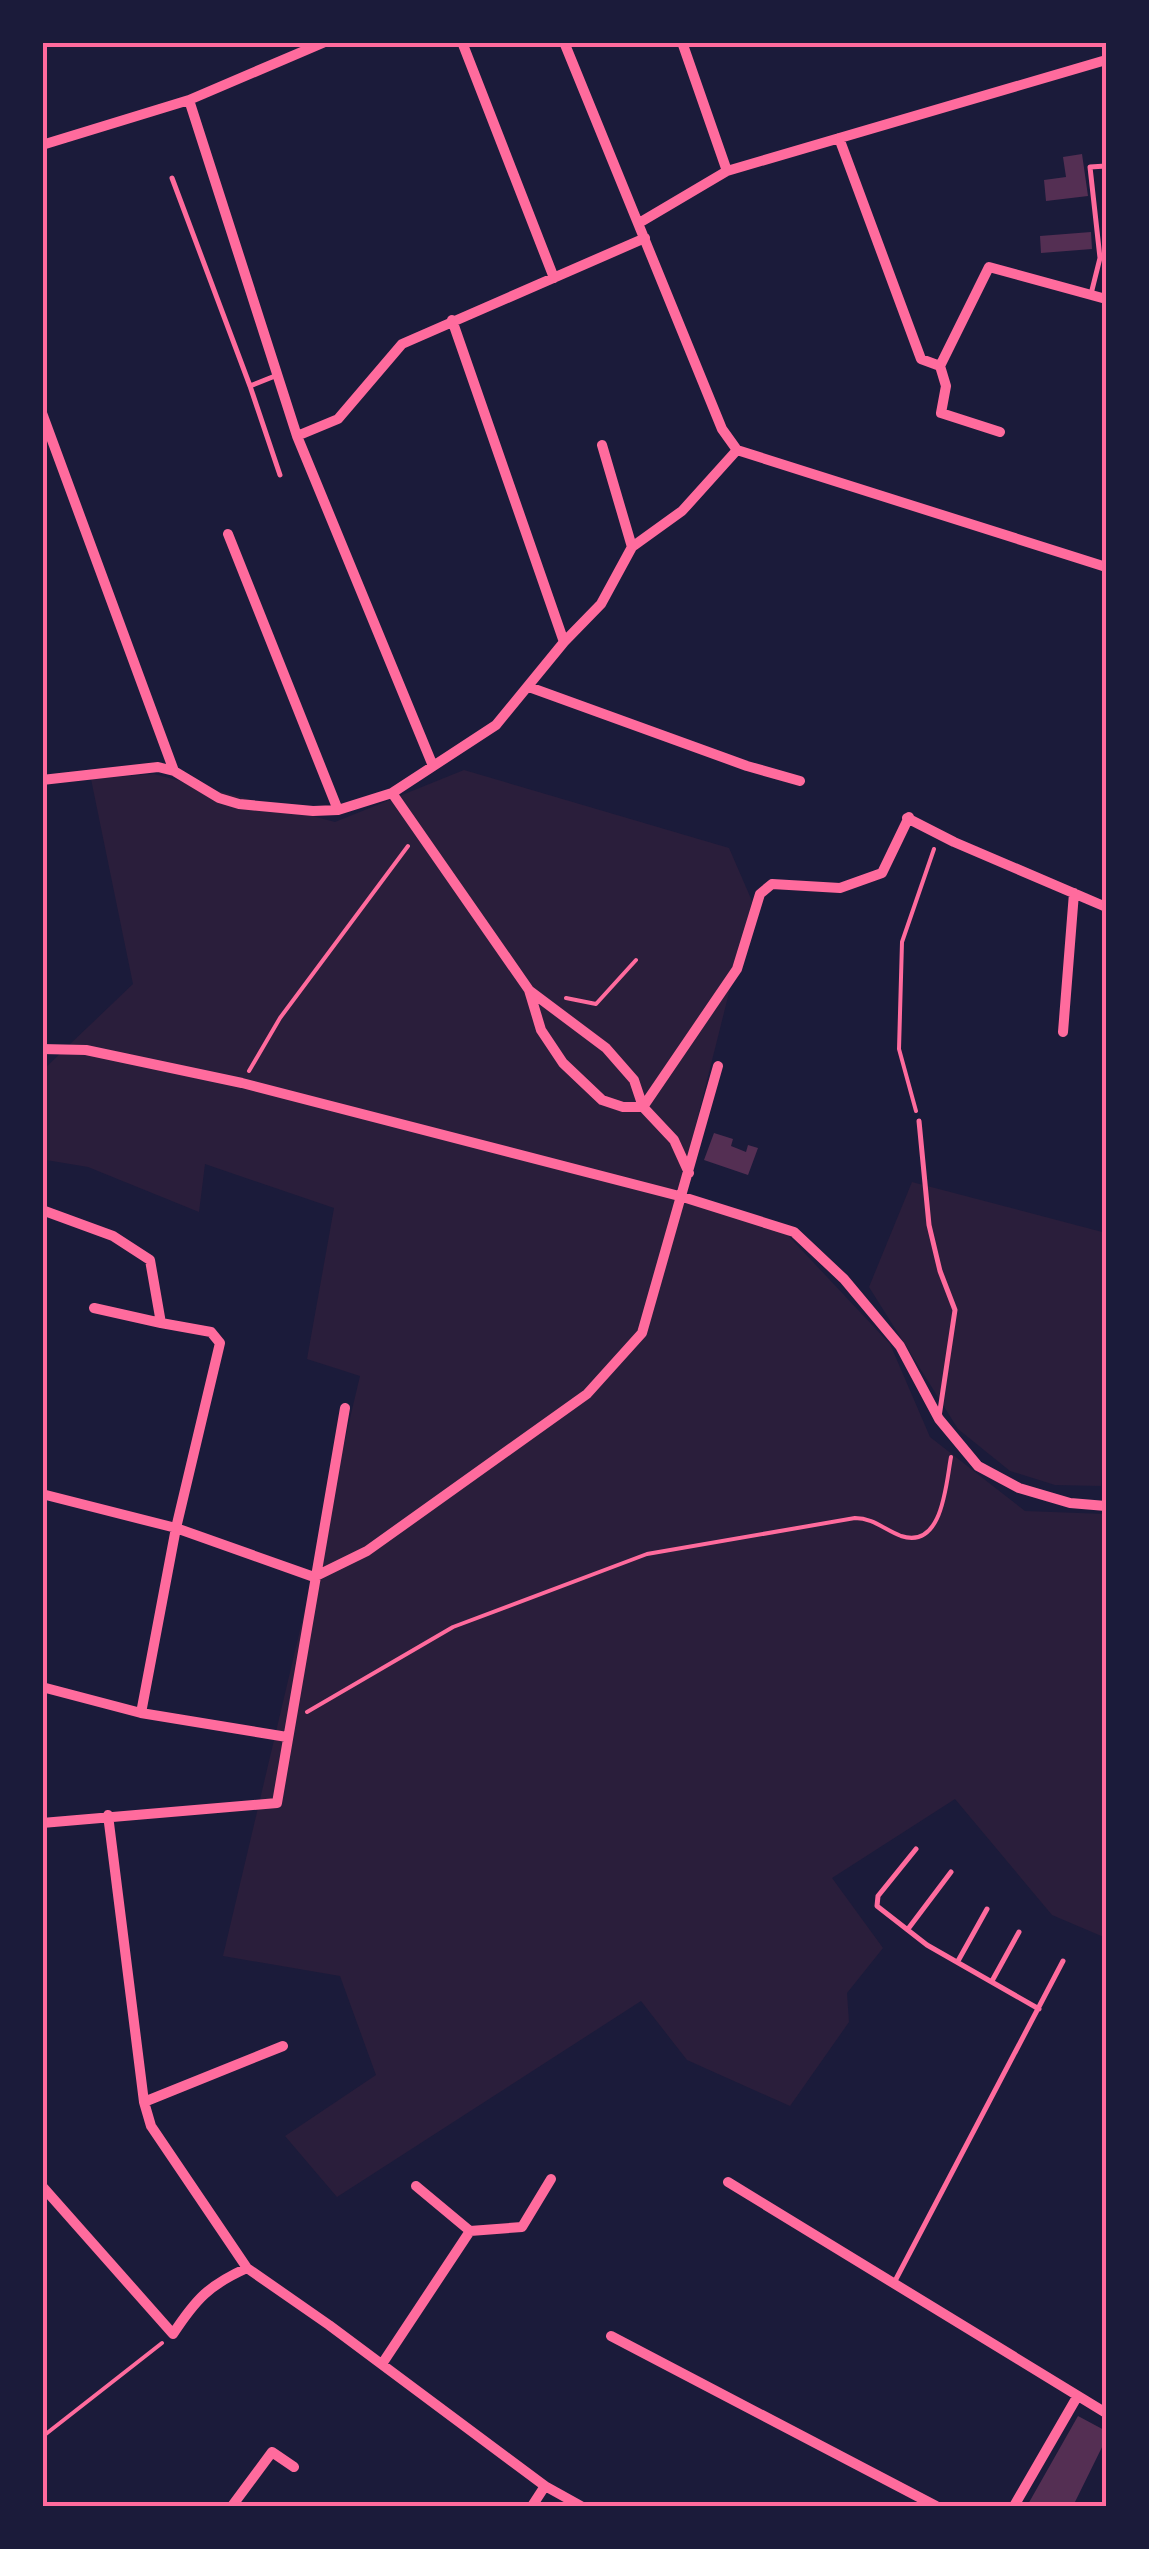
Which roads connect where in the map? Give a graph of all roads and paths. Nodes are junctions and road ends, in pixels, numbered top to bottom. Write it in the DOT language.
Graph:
graph roads {
  1 [pos="325,42"];
  2 [pos="462,42"];
  3 [pos="564,42"];
  4 [pos="682,42"];
  5 [pos="1106,60"];
  6 [pos="190,100"];
  7 [pos="840,138"];
  8 [pos="42,145"];
  9 [pos="1106,166"];
  10 [pos="728,171"];
  11 [pos="172,178"];
  12 [pos="638,223"];
  13 [pos="645,238"];
  14 [pos="1103,258"];
  15 [pos="554,278"];
  16 [pos="1091,295"];
  17 [pos="1106,300"];
  18 [pos="452,320"];
  19 [pos="940,366"];
  20 [pos="278,375"];
  21 [pos="250,386"];
  22 [pos="42,414"];
  23 [pos="1000,432"];
  24 [pos="297,436"];
  25 [pos="602,445"];
  26 [pos="737,450"];
  27 [pos="280,476"];
  28 [pos="228,534"];
  29 [pos="632,547"];
  30 [pos="1106,567"];
  31 [pos="564,642"];
  32 [pos="529,687"];
  33 [pos="434,766"];
  34 [pos="174,771"];
  35 [pos="42,780"];
  36 [pos="800,781"];
  37 [pos="392,793"];
  38 [pos="338,810"];
  39 [pos="418,834"];
  40 [pos="939,834"];
  41 [pos="1074,893"];
  42 [pos="1106,907"];
  43 [pos="636,960"];
  44 [pos="529,990"];
  45 [pos="562,997"];
  46 [pos="1063,1032"];
  47 [pos="42,1049"];
  48 [pos="718,1066"];
  49 [pos="242,1083"];
  50 [pos="643,1107"];
  51 [pos="919,1121"];
  52 [pos="690,1174"];
  53 [pos="683,1197"];
  54 [pos="42,1210"];
  55 [pos="94,1308"];
  56 [pos="162,1323"];
  57 [pos="345,1408"];
  58 [pos="939,1420"];
  59 [pos="954,1438"];
  60 [pos="42,1494"];
  61 [pos="1106,1506"];
  62 [pos="176,1528"];
  63 [pos="314,1577"];
  64 [pos="42,1688"];
  65 [pos="141,1712"];
  66 [pos="290,1723"];
  67 [pos="287,1736"];
  68 [pos="108,1815"];
  69 [pos="42,1823"];
  70 [pos="916,1849"];
  71 [pos="951,1872"];
  72 [pos="987,1909"];
  73 [pos="908,1930"];
  74 [pos="1019,1932"];
  75 [pos="958,1961"];
  76 [pos="1063,1962"];
  77 [pos="992,1981"];
  78 [pos="1039,2009"];
  79 [pos="283,2046"];
  80 [pos="144,2102"];
  81 [pos="552,2179"];
  82 [pos="728,2182"];
  83 [pos="42,2186"];
  84 [pos="416,2186"];
  85 [pos="470,2231"];
  86 [pos="246,2268"];
  87 [pos="894,2284"];
  88 [pos="173,2334"];
  89 [pos="611,2336"];
  90 [pos="382,2364"];
  91 [pos="1077,2396"];
  92 [pos="1106,2413"];
  93 [pos="42,2437"];
  94 [pos="294,2467"];
  95 [pos="545,2486"];
  96 [pos="232,2506"];
  97 [pos="532,2506"];
  98 [pos="581,2506"];
  99 [pos="936,2506"];
  100 [pos="1014,2506"];
  1 -- 6 [label="street"];
  2 -- 15 [label="street"];
  3 -- 12 [label="street"];
  4 -- 10 [label="street"];
  5 -- 7 [label="street"];
  6 -- 8 [label="street"];
  6 -- 20 [label="street"];
  7 -- 10 [label="street"];
  7 -- 19 [label="street"];
  9 -- 14 [label="lane"];
  10 -- 12 [label="street"];
  11 -- 21 [label="lane"];
  12 -- 13 [label="street"];
  13 -- 15 [label="street"];
  13 -- 26 [label="street"];
  14 -- 16 [label="lane"];
  15 -- 18 [label="street"];
  16 -- 17 [label="street"];
  16 -- 19 [label="street"];
  18 -- 24 [label="street"];
  18 -- 31 [label="street"];
  19 -- 23 [label="street"];
  20 -- 21 [label="lane"];
  20 -- 24 [label="street"];
  21 -- 27 [label="lane"];
  22 -- 34 [label="street"];
  24 -- 33 [label="street"];
  25 -- 29 [label="street"];
  26 -- 29 [label="street"];
  26 -- 30 [label="street"];
  28 -- 38 [label="street"];
  29 -- 31 [label="street"];
  31 -- 32 [label="street"];
  32 -- 33 [label="street"];
  32 -- 36 [label="street"];
  33 -- 37 [label="street"];
  34 -- 35 [label="street"];
  34 -- 38 [label="street"];
  37 -- 38 [label="street"];
  37 -- 39 [label="street"];
  39 -- 44 [label="street"];
  39 -- 49 [label="path"];
  40 -- 41 [label="street"];
  40 -- 50 [label="street"];
  40 -- 51 [label="path"];
  41 -- 42 [label="street"];
  41 -- 46 [label="street"];
  43 -- 45 [label="path"];
  44 -- 50 [label="street"];
  44 -- 50 [label="street"];
  47 -- 49 [label="street"];
  48 -- 52 [label="street"];
  49 -- 53 [label="street"];
  50 -- 52 [label="street"];
  51 -- 58 [label="lane"];
  52 -- 53 [label="street"];
  53 -- 58 [label="street"];
  53 -- 63 [label="street"];
  54 -- 56 [label="street"];
  55 -- 56 [label="street"];
  56 -- 62 [label="street"];
  57 -- 63 [label="street"];
  58 -- 59 [label="street"];
  59 -- 61 [label="street"];
  59 -- 66 [label="path"];
  60 -- 62 [label="street"];
  62 -- 63 [label="street"];
  62 -- 65 [label="street"];
  63 -- 66 [label="street"];
  64 -- 65 [label="street"];
  65 -- 67 [label="street"];
  66 -- 67 [label="street"];
  67 -- 68 [label="street"];
  68 -- 69 [label="street"];
  68 -- 80 [label="street"];
  70 -- 73 [label="lane"];
  71 -- 73 [label="lane"];
  72 -- 75 [label="lane"];
  73 -- 75 [label="lane"];
  74 -- 77 [label="lane"];
  75 -- 77 [label="lane"];
  76 -- 78 [label="lane"];
  77 -- 78 [label="lane"];
  78 -- 87 [label="lane"];
  79 -- 80 [label="street"];
  80 -- 86 [label="street"];
  81 -- 85 [label="street"];
  82 -- 87 [label="street"];
  83 -- 88 [label="street"];
  84 -- 85 [label="street"];
  85 -- 90 [label="street"];
  86 -- 88 [label="street"];
  86 -- 90 [label="street"];
  87 -- 91 [label="street"];
  88 -- 93 [label="path"];
  89 -- 99 [label="street"];
  90 -- 95 [label="street"];
  91 -- 92 [label="street"];
  91 -- 100 [label="street"];
  94 -- 96 [label="street"];
  95 -- 97 [label="street"];
  95 -- 98 [label="street"];
}
